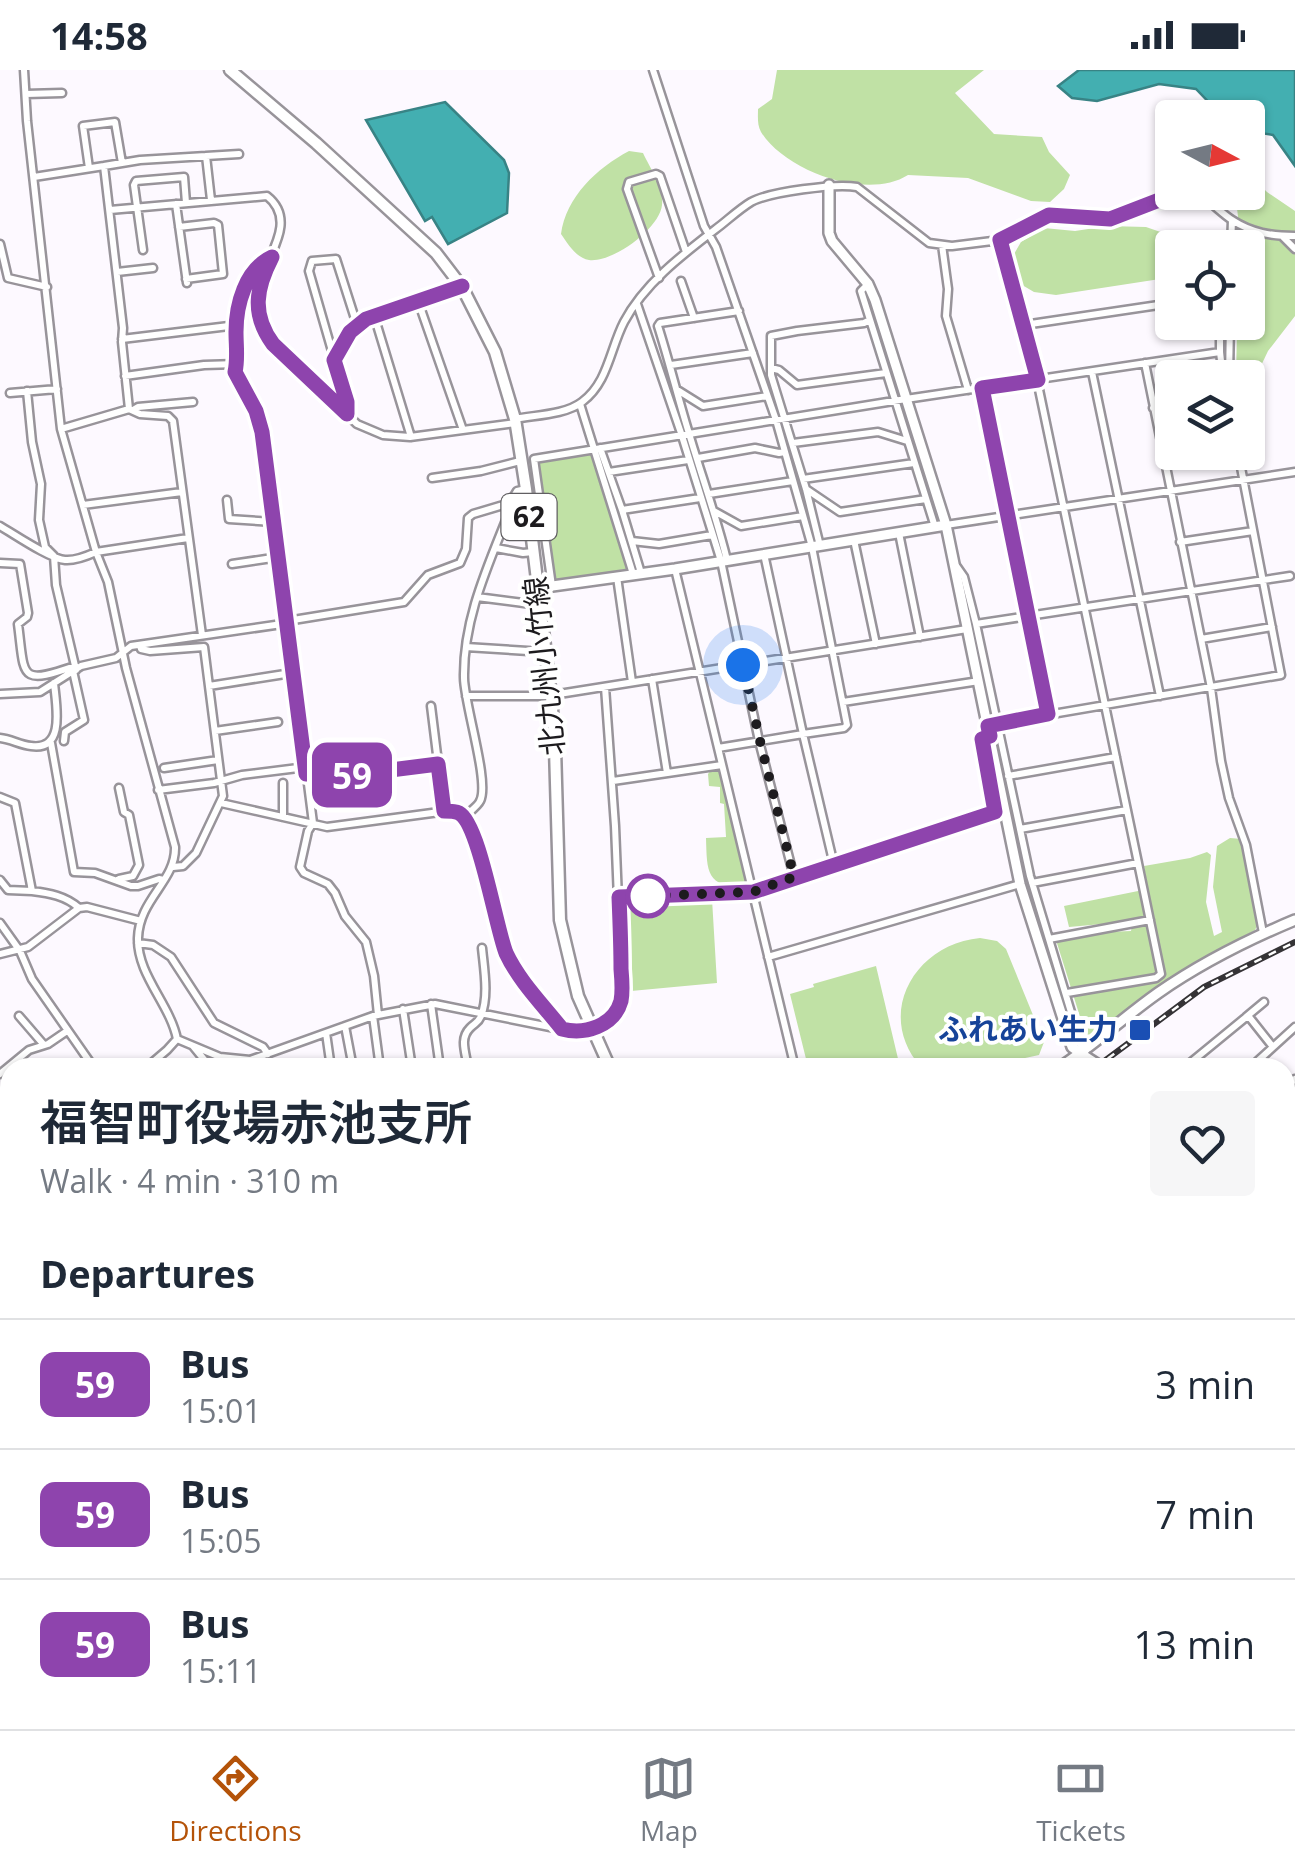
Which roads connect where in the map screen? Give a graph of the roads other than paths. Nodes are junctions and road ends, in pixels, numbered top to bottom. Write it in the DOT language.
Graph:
graph roads {
  1 [pos="24,70"];
  2 [pos="230,70"];
  3 [pos="653,70"];
  4 [pos="62,93"];
  5 [pos="26,94"];
  6 [pos="238,154"];
  7 [pos="206,156"];
  8 [pos="122,163"];
  9 [pos="104,166"];
  10 [pos="88,168"];
  11 [pos="34,177"];
  12 [pos="829,185"];
  13 [pos="211,200"];
  14 [pos="186,202"];
  15 [pos="1155,202"];
  16 [pos="176,204"];
  17 [pos="137,207"];
  18 [pos="110,210"];
  19 [pos="1220,210"];
  20 [pos="1232,220"];
  21 [pos="179,227"];
  22 [pos="1232,230"];
  23 [pos="709,234"];
  24 [pos="1282,236"];
  25 [pos="1295,236"];
  26 [pos="1000,240"];
  27 [pos="0,244"];
  28 [pos="942,244"];
  29 [pos="1295,249"];
  30 [pos="143,250"];
  31 [pos="686,252"];
  32 [pos="272,257"];
  33 [pos="153,268"];
  34 [pos="116,272"];
  35 [pos="659,278"];
  36 [pos="681,281"];
  37 [pos="868,284"];
  38 [pos="47,286"];
  39 [pos="462,286"];
  40 [pos="418,301"];
  41 [pos="637,303"];
  42 [pos="1155,306"];
  43 [pos="739,310"];
  44 [pos="372,316"];
  45 [pos="694,318"];
  46 [pos="870,320"];
  47 [pos="236,325"];
  48 [pos="357,325"];
  49 [pos="1024,326"];
  50 [pos="122,339"];
  51 [pos="1220,340"];
  52 [pos="1220,352"];
  53 [pos="753,353"];
  54 [pos="334,360"];
  55 [pos="1222,360"];
  56 [pos="237,364"];
  57 [pos="1144,364"];
  58 [pos="671,365"];
  59 [pos="771,368"];
  60 [pos="1092,372"];
  61 [pos="886,373"];
  62 [pos="125,376"];
  63 [pos="1038,380"];
  64 [pos="982,388"];
  65 [pos="56,389"];
  66 [pos="968,390"];
  67 [pos="678,391"];
  68 [pos="27,392"];
  69 [pos="10,393"];
  70 [pos="768,396"];
  71 [pos="901,400"];
  72 [pos="193,402"];
  73 [pos="580,404"];
  74 [pos="1153,408"];
  75 [pos="131,410"];
  76 [pos="347,414"];
  77 [pos="780,420"];
  78 [pos="515,421"];
  79 [pos="61,429"];
  80 [pos="462,430"];
  81 [pos="686,435"];
  82 [pos="412,436"];
  83 [pos="908,441"];
  84 [pos="793,443"];
  85 [pos="596,449"];
  86 [pos="785,452"];
  87 [pos="693,459"];
  88 [pos="522,461"];
  89 [pos="914,464"];
  90 [pos="1241,470"];
  91 [pos="609,472"];
  92 [pos="1295,472"];
  93 [pos="432,478"];
  94 [pos="803,479"];
  95 [pos="793,480"];
  96 [pos="1242,480"];
  97 [pos="526,489"];
  98 [pos="806,489"];
  99 [pos="1170,491"];
  100 [pos="182,492"];
  101 [pos="705,496"];
  102 [pos="926,499"];
  103 [pos="227,500"];
  104 [pos="1118,500"];
  105 [pos="510,503"];
  106 [pos="83,505"];
  107 [pos="1064,508"];
  108 [pos="622,510"];
  109 [pos="714,512"];
  110 [pos="803,516"];
  111 [pos="1008,517"];
  112 [pos="274,522"];
  113 [pos="0,526"];
  114 [pos="941,526"];
  115 [pos="1252,530"];
  116 [pos="899,533"];
  117 [pos="712,535"];
  118 [pos="188,538"];
  119 [pos="632,540"];
  120 [pos="854,540"];
  121 [pos="1180,542"];
  122 [pos="816,547"];
  123 [pos="495,548"];
  124 [pos="96,552"];
  125 [pos="534,552"];
  126 [pos="764,554"];
  127 [pos="54,556"];
  128 [pos="278,557"];
  129 [pos="724,561"];
  130 [pos="0,563"];
  131 [pos="232,564"];
  132 [pos="675,569"];
  133 [pos="637,573"];
  134 [pos="616,576"];
  135 [pos="1290,576"];
  136 [pos="1262,581"];
  137 [pos="552,586"];
  138 [pos="538,588"];
  139 [pos="1191,592"];
  140 [pos="476,597"];
  141 [pos="1140,599"];
  142 [pos="540,605"];
  143 [pos="1085,609"];
  144 [pos="1028,617"];
  145 [pos="287,621"];
  146 [pos="972,627"];
  147 [pos="1272,627"];
  148 [pos="202,635"];
  149 [pos="920,637"];
  150 [pos="1201,639"];
  151 [pos="140,644"];
  152 [pos="876,644"];
  153 [pos="466,647"];
  154 [pos="832,650"];
  155 [pos="122,652"];
  156 [pos="546,652"];
  157 [pos="787,658"];
  158 [pos="743,665"];
  159 [pos="75,669"];
  160 [pos="700,672"];
  161 [pos="285,674"];
  162 [pos="652,679"];
  163 [pos="978,681"];
  164 [pos="632,682"];
  165 [pos="54,684"];
  166 [pos="209,686"];
  167 [pos="605,687"];
  168 [pos="1211,688"];
  169 [pos="0,694"];
  170 [pos="555,695"];
  171 [pos="466,696"];
  172 [pos="1160,696"];
  173 [pos="843,702"];
  174 [pos="431,706"];
  175 [pos="1105,706"];
  176 [pos="1048,714"];
  177 [pos="278,722"];
  178 [pos="992,729"];
  179 [pos="214,731"];
  180 [pos="804,734"];
  181 [pos="0,738"];
  182 [pos="760,741"];
  183 [pos="64,742"];
  184 [pos="50,743"];
  185 [pos="718,748"];
  186 [pos="1116,757"];
  187 [pos="218,760"];
  188 [pos="438,764"];
  189 [pos="359,765"];
  190 [pos="722,765"];
  191 [pos="164,768"];
  192 [pos="307,771"];
  193 [pos="667,774"];
  194 [pos="1008,776"];
  195 [pos="613,780"];
  196 [pos="221,782"];
  197 [pos="284,784"];
  198 [pos="119,788"];
  199 [pos="158,790"];
  200 [pos="0,797"];
  201 [pos="221,803"];
  202 [pos="1127,810"];
  203 [pos="444,811"];
  204 [pos="282,816"];
  205 [pos="464,817"];
  206 [pos="312,823"];
  207 [pos="1020,829"];
  208 [pos="1138,862"];
  209 [pos="834,865"];
  210 [pos="173,867"];
  211 [pos="794,877"];
  212 [pos="0,880"];
  213 [pos="115,880"];
  214 [pos="164,880"];
  215 [pos="1032,883"];
  216 [pos="1020,884"];
  217 [pos="32,891"];
  218 [pos="753,892"];
  219 [pos="619,897"];
  220 [pos="79,908"];
  221 [pos="1150,920"];
  222 [pos="1295,920"];
  223 [pos="141,921"];
  224 [pos="0,924"];
  225 [pos="1263,933"];
  226 [pos="1049,938"];
  227 [pos="138,943"];
  228 [pos="482,948"];
  229 [pos="20,951"];
  230 [pos="0,954"];
  231 [pos="768,957"];
  232 [pos="1067,993"];
  233 [pos="1264,1002"];
  234 [pos="431,1004"];
  235 [pos="403,1009"];
  236 [pos="482,1012"];
  237 [pos="19,1016"];
  238 [pos="376,1016"];
  239 [pos="1245,1018"];
  240 [pos="345,1026"];
  241 [pos="1295,1027"];
  242 [pos="562,1029"];
  243 [pos="67,1030"];
  244 [pos="591,1030"];
  245 [pos="326,1033"];
  246 [pos="177,1038"];
  247 [pos="193,1045"];
  248 [pos="44,1046"];
  249 [pos="1273,1047"];
  250 [pos="268,1054"];
  251 [pos="1083,1054"];
  252 [pos="220,1057"];
  253 [pos="23,1058"];
  254 [pos="87,1058"];
  255 [pos="158,1058"];
  256 [pos="203,1058"];
  257 [pos="230,1058"];
  258 [pos="256,1058"];
  259 [pos="330,1058"];
  260 [pos="351,1058"];
  261 [pos="379,1058"];
  262 [pos="410,1058"];
  263 [pos="439,1058"];
  264 [pos="466,1058"];
  265 [pos="605,1058"];
  266 [pos="793,1058"];
  267 [pos="1076,1058"];
  268 [pos="1089,1058"];
  269 [pos="1196,1058"];
  270 [pos="1261,1058"];
  1 -- 5 [label="street"];
  2 -- 39 [label="main road, 北九州小竹線 / 62"];
  3 -- 23 [label="street"];
  4 -- 5 [label="street"];
  5 -- 11 [label="street"];
  6 -- 7 [label="street"];
  7 -- 8 [label="street"];
  7 -- 13 [label="street"];
  8 -- 9 [label="street"];
  8 -- 10 [label="street"];
  9 -- 10 [label="street"];
  9 -- 18 [label="street"];
  10 -- 11 [label="street"];
  11 -- 38 [label="street"];
  12 -- 23 [label="street"];
  12 -- 28 [label="street"];
  12 -- 37 [label="street"];
  13 -- 14 [label="street"];
  13 -- 32 [label="street"];
  14 -- 16 [label="street"];
  14 -- 17 [label="street"];
  15 -- 26 [label="street"];
  16 -- 17 [label="street"];
  16 -- 21 [label="street"];
  17 -- 18 [label="street"];
  17 -- 30 [label="street"];
  18 -- 34 [label="street"];
  19 -- 20 [label="street"];
  20 -- 22 [label="street"];
  20 -- 24 [label="street"];
  21 -- 21 [label="street"];
  23 -- 31 [label="street"];
  23 -- 43 [label="street"];
  24 -- 25 [label="street"];
  24 -- 29 [label="street"];
  26 -- 28 [label="street"];
  26 -- 49 [label="street"];
  27 -- 38 [label="street"];
  28 -- 66 [label="street"];
  31 -- 35 [label="street"];
  31 -- 35 [label="street"];
  32 -- 47 [label="street"];
  32 -- 76 [label="street"];
  33 -- 34 [label="street"];
  34 -- 50 [label="street"];
  35 -- 41 [label="street"];
  36 -- 45 [label="street"];
  37 -- 46 [label="street"];
  37 -- 71 [label="street"];
  38 -- 65 [label="street"];
  39 -- 40 [label="street"];
  39 -- 78 [label="main road, 北九州小竹線 / 62"];
  40 -- 44 [label="street"];
  40 -- 80 [label="street"];
  41 -- 73 [label="street"];
  41 -- 81 [label="street"];
  42 -- 49 [label="street"];
  43 -- 45 [label="street"];
  43 -- 53 [label="street"];
  44 -- 48 [label="street"];
  44 -- 82 [label="street"];
  45 -- 58 [label="street"];
  46 -- 59 [label="street"];
  46 -- 61 [label="street"];
  47 -- 50 [label="street"];
  47 -- 56 [label="street"];
  48 -- 54 [label="street"];
  48 -- 54 [label="street"];
  49 -- 63 [label="street"];
  50 -- 62 [label="street"];
  51 -- 52 [label="street"];
  52 -- 55 [label="street"];
  52 -- 57 [label="street"];
  53 -- 58 [label="street"];
  53 -- 70 [label="street"];
  54 -- 76 [label="street"];
  56 -- 62 [label="street"];
  56 -- 112 [label="street"];
  57 -- 60 [label="street"];
  57 -- 74 [label="street"];
  58 -- 67 [label="street"];
  59 -- 61 [label="street"];
  59 -- 77 [label="street"];
  60 -- 63 [label="street"];
  60 -- 104 [label="street"];
  61 -- 71 [label="street"];
  62 -- 75 [label="street"];
  63 -- 64 [label="street"];
  63 -- 107 [label="street"];
  64 -- 66 [label="street"];
  64 -- 111 [label="street"];
  65 -- 68 [label="street"];
  65 -- 79 [label="street"];
  66 -- 71 [label="street"];
  67 -- 70 [label="street"];
  67 -- 81 [label="street"];
  68 -- 69 [label="street"];
  68 -- 127 [label="street"];
  70 -- 77 [label="street"];
  71 -- 77 [label="street"];
  71 -- 83 [label="street"];
  71 -- 114 [label="street"];
  72 -- 75 [label="street"];
  73 -- 78 [label="street"];
  73 -- 85 [label="street"];
  74 -- 99 [label="street"];
  75 -- 79 [label="street"];
  75 -- 100 [label="street"];
  76 -- 82 [label="street"];
  77 -- 81 [label="street"];
  77 -- 84 [label="street"];
  77 -- 86 [label="street"];
  78 -- 80 [label="street"];
  78 -- 88 [label="main road, 北九州小竹線 / 62"];
  79 -- 106 [label="street"];
  80 -- 82 [label="street"];
  81 -- 85 [label="street"];
  81 -- 87 [label="street"];
  83 -- 84 [label="street"];
  83 -- 89 [label="street"];
  84 -- 94 [label="street"];
  85 -- 91 [label="street"];
  85 -- 133 [label="street"];
  85 -- 137 [label="street"];
  86 -- 87 [label="street"];
  86 -- 95 [label="street"];
  87 -- 91 [label="street"];
  87 -- 101 [label="street"];
  88 -- 93 [label="street"];
  88 -- 97 [label="main road, 北九州小竹線 / 62"];
  89 -- 94 [label="street"];
  89 -- 102 [label="street"];
  90 -- 96 [label="street"];
  91 -- 108 [label="street"];
  92 -- 96 [label="street"];
  94 -- 98 [label="street"];
  95 -- 101 [label="street"];
  95 -- 110 [label="street"];
  96 -- 99 [label="street"];
  96 -- 115 [label="street"];
  97 -- 105 [label="street"];
  97 -- 125 [label="main road, 北九州小竹線 / 62"];
  98 -- 102 [label="street"];
  98 -- 122 [label="street"];
  99 -- 104 [label="street"];
  99 -- 121 [label="street"];
  100 -- 106 [label="street"];
  100 -- 118 [label="street"];
  101 -- 108 [label="street"];
  101 -- 109 [label="street"];
  101 -- 117 [label="street"];
  102 -- 114 [label="street"];
  103 -- 112 [label="street"];
  104 -- 107 [label="street"];
  104 -- 141 [label="street"];
  105 -- 123 [label="street"];
  105 -- 145 [label="street"];
  106 -- 124 [label="street"];
  107 -- 111 [label="street"];
  107 -- 143 [label="street"];
  108 -- 119 [label="street"];
  109 -- 110 [label="street"];
  109 -- 129 [label="street"];
  110 -- 122 [label="street"];
  111 -- 114 [label="street"];
  111 -- 144 [label="street"];
  112 -- 128 [label="street"];
  113 -- 127 [label="street"];
  114 -- 116 [label="street"];
  114 -- 146 [label="street"];
  115 -- 121 [label="street"];
  115 -- 136 [label="street"];
  116 -- 120 [label="street"];
  116 -- 149 [label="street"];
  117 -- 119 [label="street"];
  117 -- 129 [label="street"];
  118 -- 124 [label="street"];
  118 -- 148 [label="street"];
  119 -- 133 [label="street"];
  120 -- 122 [label="street"];
  120 -- 152 [label="street"];
  121 -- 139 [label="street"];
  122 -- 126 [label="street"];
  122 -- 154 [label="street"];
  123 -- 125 [label="street"];
  123 -- 140 [label="street"];
  124 -- 127 [label="street"];
  124 -- 155 [label="street"];
  125 -- 138 [label="main road, 北九州小竹線 / 62"];
  126 -- 129 [label="street"];
  126 -- 157 [label="street"];
  127 -- 159 [label="street"];
  128 -- 131 [label="street"];
  128 -- 145 [label="street"];
  129 -- 132 [label="street"];
  129 -- 158 [label="street"];
  130 -- 159 [label="street"];
  132 -- 133 [label="street"];
  132 -- 160 [label="street"];
  133 -- 134 [label="street"];
  134 -- 137 [label="street"];
  134 -- 164 [label="street"];
  135 -- 136 [label="street"];
  136 -- 139 [label="street"];
  136 -- 147 [label="street"];
  137 -- 138 [label="street"];
  138 -- 142 [label="main road, 北九州小竹線 / 62"];
  139 -- 141 [label="street"];
  139 -- 150 [label="street"];
  140 -- 142 [label="street"];
  140 -- 153 [label="street"];
  141 -- 143 [label="street"];
  141 -- 172 [label="street"];
  142 -- 156 [label="main road, 北九州小竹線 / 62"];
  143 -- 144 [label="street"];
  143 -- 175 [label="street"];
  144 -- 146 [label="street"];
  144 -- 176 [label="street"];
  145 -- 148 [label="street"];
  145 -- 192 [label="street"];
  146 -- 149 [label="street"];
  146 -- 163 [label="street"];
  146 -- 178 [label="street"];
  147 -- 150 [label="street"];
  147 -- 168 [label="street"];
  148 -- 151 [label="street"];
  149 -- 152 [label="street"];
  150 -- 168 [label="street"];
  151 -- 155 [label="street"];
  151 -- 166 [label="street"];
  152 -- 154 [label="street"];
  153 -- 156 [label="street"];
  153 -- 171 [label="street"];
  154 -- 157 [label="street"];
  154 -- 173 [label="street"];
  155 -- 159 [label="street"];
  155 -- 199 [label="street"];
  156 -- 170 [label="main road, 北九州小竹線 / 62"];
  157 -- 158 [label="street"];
  157 -- 180 [label="street"];
  158 -- 160 [label="street"];
  158 -- 182 [label="street"];
  159 -- 165 [label="street"];
  159 -- 183 [label="street"];
  160 -- 162 [label="street"];
  160 -- 185 [label="street"];
  161 -- 166 [label="street"];
  162 -- 164 [label="street"];
  162 -- 193 [label="street"];
  163 -- 173 [label="street"];
  163 -- 178 [label="street"];
  164 -- 167 [label="street"];
  165 -- 169 [label="street"];
  165 -- 184 [label="street"];
  166 -- 179 [label="street"];
  167 -- 170 [label="street"];
  167 -- 195 [label="street"];
  168 -- 172 [label="street"];
  168 -- 225 [label="street"];
  170 -- 171 [label="street"];
  170 -- 244 [label="main road, 北九州小竹線 / 62"];
  171 -- 205 [label="street"];
  172 -- 175 [label="street"];
  173 -- 180 [label="street"];
  174 -- 188 [label="street"];
  175 -- 176 [label="street"];
  175 -- 186 [label="street"];
  176 -- 178 [label="street"];
  177 -- 179 [label="street"];
  178 -- 194 [label="street"];
  178 -- 209 [label="street"];
  178 -- 216 [label="street"];
  179 -- 187 [label="street"];
  180 -- 182 [label="street"];
  180 -- 209 [label="street"];
  181 -- 184 [label="street"];
  182 -- 185 [label="street"];
  182 -- 211 [label="street"];
  184 -- 213 [label="street"];
  185 -- 190 [label="street"];
  186 -- 194 [label="street"];
  186 -- 202 [label="street"];
  187 -- 191 [label="street"];
  187 -- 196 [label="street"];
  188 -- 192 [label="street"];
  188 -- 203 [label="street"];
  189 -- 192 [label="street"];
  190 -- 193 [label="street"];
  190 -- 218 [label="street"];
  192 -- 196 [label="street"];
  192 -- 206 [label="street"];
  193 -- 195 [label="street"];
  194 -- 207 [label="street"];
  195 -- 219 [label="street"];
  196 -- 199 [label="street"];
  196 -- 201 [label="street"];
  197 -- 204 [label="street"];
  198 -- 213 [label="street"];
  199 -- 210 [label="street"];
  200 -- 217 [label="street"];
  201 -- 204 [label="street"];
  201 -- 210 [label="street"];
  202 -- 207 [label="street"];
  202 -- 208 [label="street"];
  203 -- 205 [label="street"];
  203 -- 206 [label="street"];
  204 -- 206 [label="street"];
  205 -- 242 [label="street"];
  206 -- 238 [label="street"];
  207 -- 215 [label="street"];
  208 -- 215 [label="street"];
  208 -- 221 [label="street"];
  209 -- 211 [label="street"];
  210 -- 214 [label="street"];
  211 -- 218 [label="street"];
  212 -- 217 [label="street"];
  213 -- 214 [label="street"];
  214 -- 223 [label="street"];
  215 -- 226 [label="street"];
  216 -- 231 [label="street"];
  216 -- 251 [label="street"];
  217 -- 220 [label="street"];
  218 -- 219 [label="street"];
  218 -- 231 [label="street"];
  219 -- 244 [label="street"];
  220 -- 223 [label="street"];
  220 -- 229 [label="street"];
  221 -- 226 [label="street"];
  221 -- 232 [label="street"];
  222 -- 225 [label="street"];
  223 -- 227 [label="street"];
  224 -- 229 [label="street"];
  225 -- 251 [label="street"];
  226 -- 232 [label="street"];
  227 -- 246 [label="street"];
  227 -- 250 [label="street"];
  228 -- 236 [label="street"];
  229 -- 230 [label="street"];
  229 -- 243 [label="street"];
  231 -- 266 [label="street"];
  232 -- 251 [label="street"];
  233 -- 239 [label="street"];
  234 -- 235 [label="street"];
  234 -- 236 [label="street"];
  234 -- 263 [label="street"];
  235 -- 238 [label="street"];
  235 -- 262 [label="street"];
  236 -- 242 [label="street"];
  236 -- 264 [label="street"];
  237 -- 248 [label="street"];
  238 -- 240 [label="street"];
  238 -- 261 [label="street"];
  239 -- 249 [label="street"];
  239 -- 269 [label="street"];
  240 -- 245 [label="street"];
  240 -- 260 [label="street"];
  241 -- 249 [label="street"];
  242 -- 244 [label="street"];
  243 -- 248 [label="street"];
  243 -- 254 [label="street"];
  244 -- 265 [label="main road, 北九州小竹線 / 62"];
  245 -- 250 [label="street"];
  245 -- 259 [label="street"];
  246 -- 247 [label="street"];
  246 -- 255 [label="street"];
  247 -- 252 [label="street"];
  247 -- 256 [label="street"];
  248 -- 253 [label="street"];
  249 -- 270 [label="street"];
  250 -- 258 [label="street"];
  251 -- 267 [label="street"];
  251 -- 268 [label="street, bridge"];
  252 -- 257 [label="street"];
}
